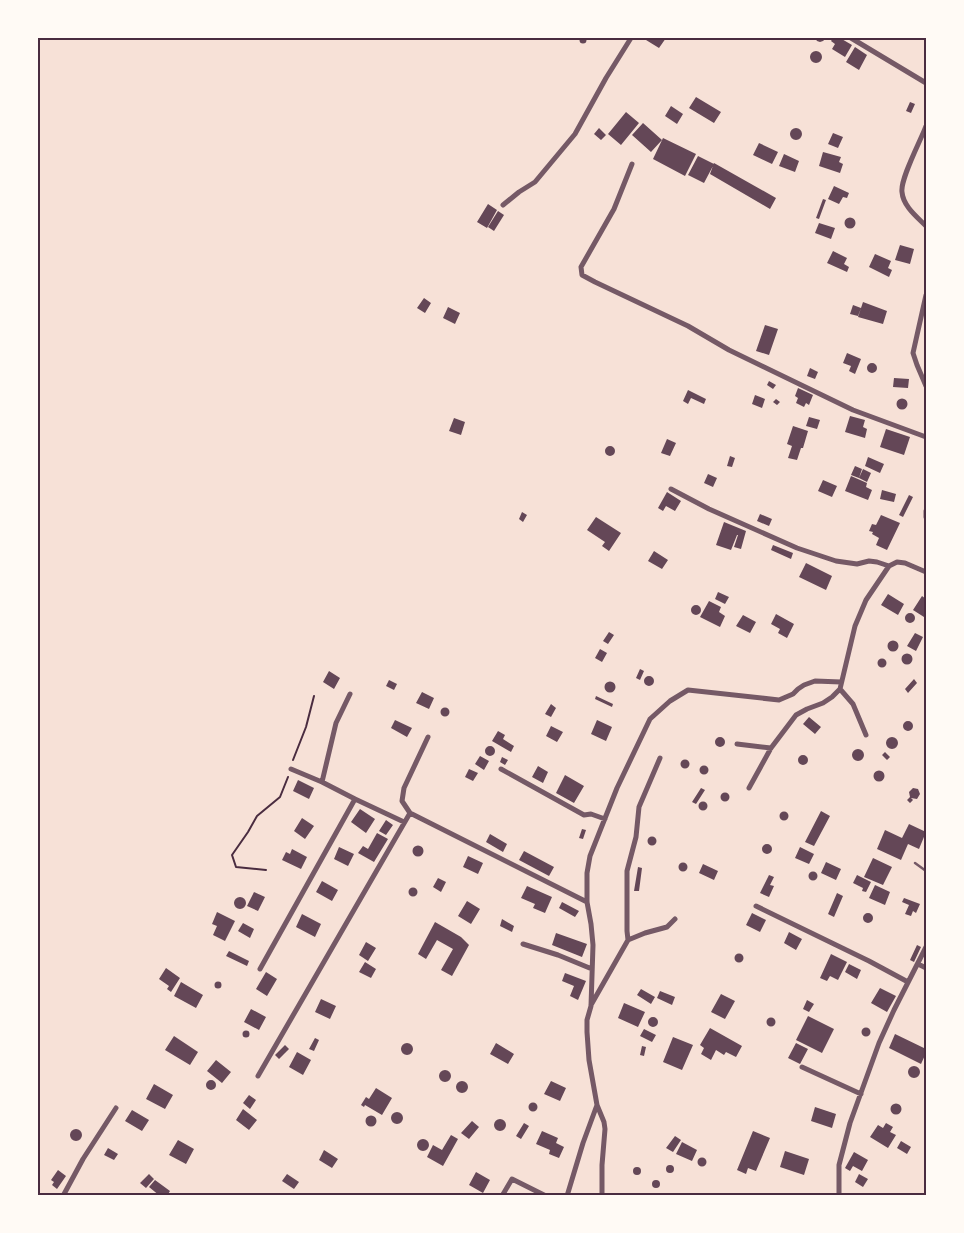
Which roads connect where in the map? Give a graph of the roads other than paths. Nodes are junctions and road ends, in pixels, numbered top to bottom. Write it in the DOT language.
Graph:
graph roads {
  1 [pos="631,38"];
  2 [pos="851,38"];
  3 [pos="926,83"];
  4 [pos="926,126"];
  5 [pos="632,164"];
  6 [pos="503,205"];
  7 [pos="926,226"];
  8 [pos="926,295"];
  9 [pos="926,386"];
  10 [pos="926,437"];
  11 [pos="671,489"];
  12 [pos="889,566"];
  13 [pos="926,572"];
  14 [pos="842,682"];
  15 [pos="840,689"];
  16 [pos="350,694"];
  17 [pos="866,735"];
  18 [pos="428,737"];
  19 [pos="736,744"];
  20 [pos="771,748"];
  21 [pos="660,758"];
  22 [pos="291,769"];
  23 [pos="501,769"];
  24 [pos="322,782"];
  25 [pos="749,788"];
  26 [pos="355,799"];
  27 [pos="410,813"];
  28 [pos="605,819"];
  29 [pos="404,822"];
  30 [pos="915,863"];
  31 [pos="926,871"];
  32 [pos="587,902"];
  33 [pos="756,906"];
  34 [pos="675,919"];
  35 [pos="628,940"];
  36 [pos="523,944"];
  37 [pos="926,947"];
  38 [pos="918,964"];
  39 [pos="926,968"];
  40 [pos="260,969"];
  41 [pos="592,969"];
  42 [pos="908,982"];
  43 [pos="591,1006"];
  44 [pos="802,1067"];
  45 [pos="258,1076"];
  46 [pos="861,1094"];
  47 [pos="597,1105"];
  48 [pos="116,1108"];
  49 [pos="63,1196"];
  50 [pos="502,1196"];
  51 [pos="546,1196"];
  52 [pos="567,1196"];
  53 [pos="602,1196"];
  54 [pos="839,1196"];
  1 -- 6 [label="street"];
  2 -- 3 [label="street"];
  4 -- 7 [label="street"];
  5 -- 10 [label="street"];
  8 -- 9 [label="street"];
  11 -- 12 [label="street"];
  12 -- 13 [label="street"];
  12 -- 14 [label="street"];
  14 -- 15 [label="street"];
  14 -- 28 [label="street"];
  15 -- 17 [label="street"];
  15 -- 20 [label="street"];
  16 -- 24 [label="street"];
  18 -- 27 [label="street"];
  19 -- 20 [label="street"];
  20 -- 25 [label="street"];
  21 -- 35 [label="street"];
  22 -- 24 [label="street"];
  23 -- 28 [label="street"];
  24 -- 26 [label="street"];
  26 -- 29 [label="street"];
  26 -- 40 [label="street"];
  27 -- 29 [label="street"];
  27 -- 32 [label="street"];
  28 -- 32 [label="street"];
  29 -- 45 [label="street"];
  30 -- 31 [label="lane"];
  32 -- 41 [label="street"];
  33 -- 42 [label="street"];
  34 -- 35 [label="street"];
  35 -- 43 [label="street"];
  36 -- 41 [label="street"];
  37 -- 38 [label="street"];
  38 -- 39 [label="street"];
  38 -- 42 [label="street"];
  41 -- 43 [label="street"];
  42 -- 46 [label="street"];
  43 -- 47 [label="street"];
  44 -- 46 [label="street"];
  46 -- 54 [label="street"];
  47 -- 52 [label="street"];
  47 -- 53 [label="street"];
  48 -- 49 [label="street"];
  50 -- 51 [label="street"];
}
